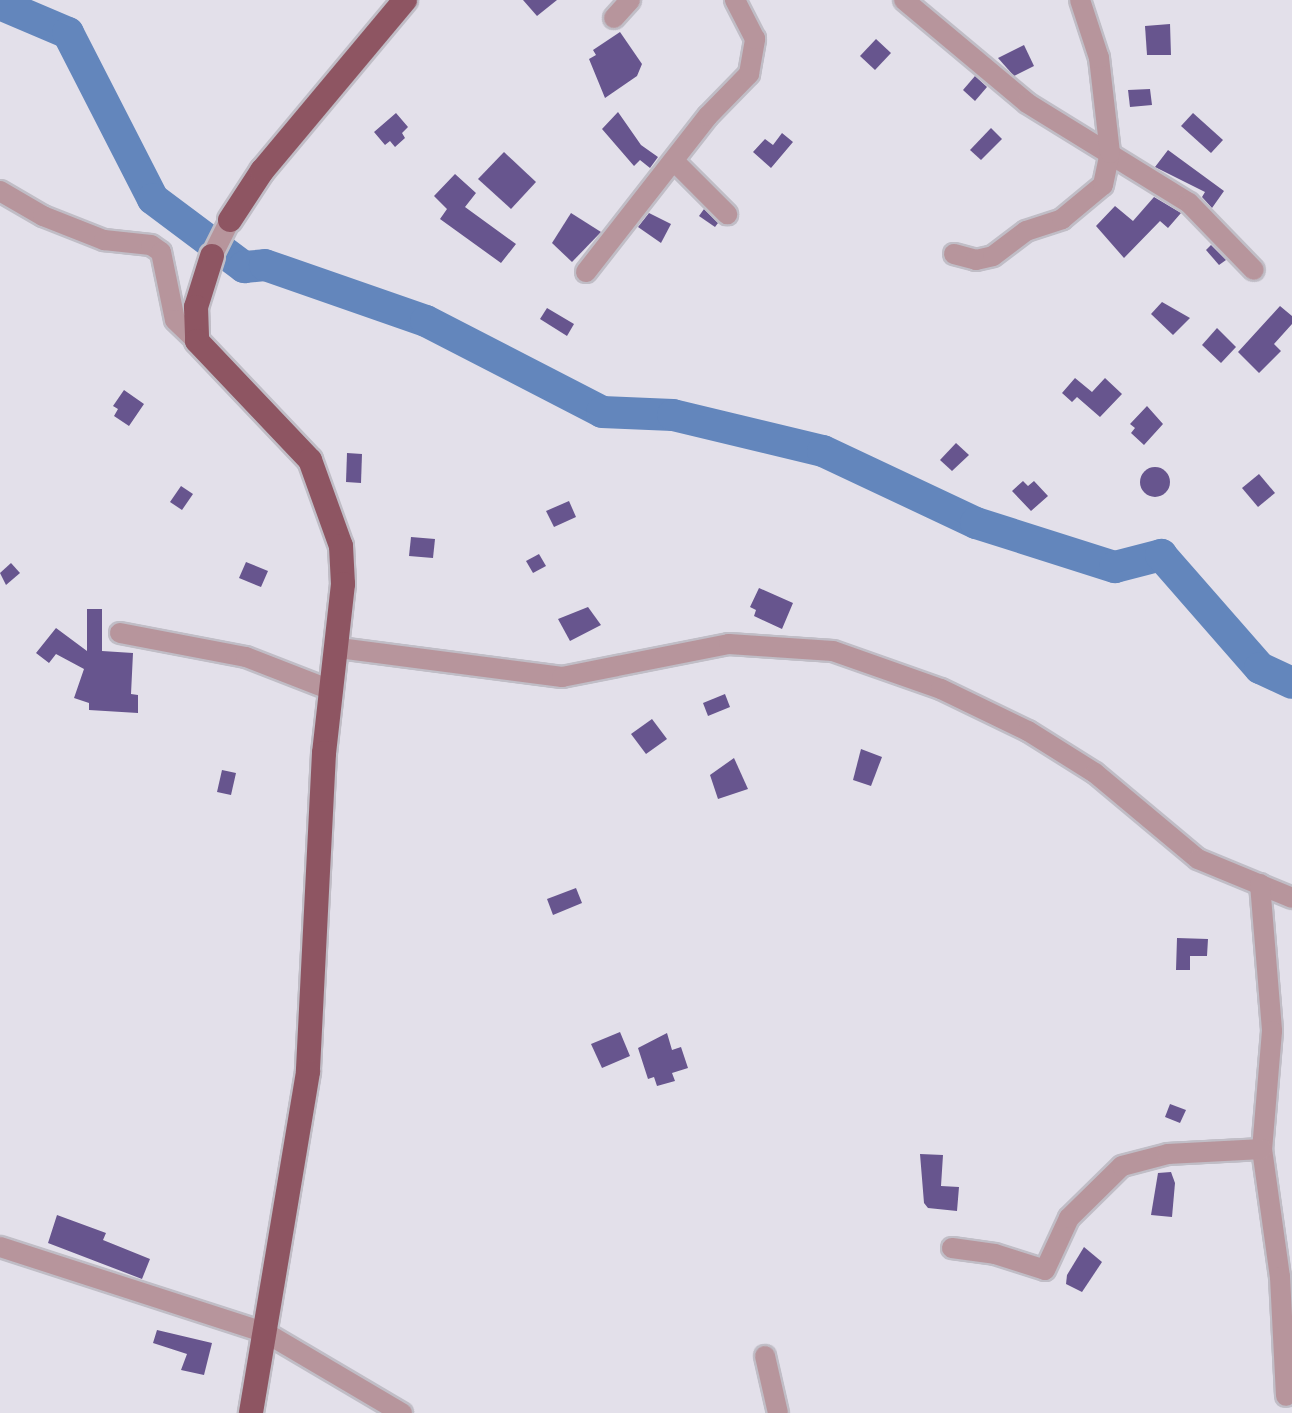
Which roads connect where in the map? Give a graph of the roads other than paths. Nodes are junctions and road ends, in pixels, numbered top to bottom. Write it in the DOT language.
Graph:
graph roads {
  1 [pos="405,0"];
  2 [pos="630,0"];
  3 [pos="735,0"];
  4 [pos="904,0"];
  5 [pos="1080,0"];
  6 [pos="614,18"];
  7 [pos="1110,153"];
  8 [pos="675,162"];
  9 [pos="0,191"];
  10 [pos="727,214"];
  11 [pos="230,220"];
  12 [pos="954,254"];
  13 [pos="212,256"];
  14 [pos="1254,270"];
  15 [pos="586,272"];
  16 [pos="197,341"];
  17 [pos="120,633"];
  18 [pos="339,648"];
  19 [pos="333,691"];
  20 [pos="1260,884"];
  21 [pos="1292,898"];
  22 [pos="1262,1149"];
  23 [pos="0,1247"];
  24 [pos="952,1248"];
  25 [pos="266,1333"];
  26 [pos="765,1356"];
  27 [pos="1286,1396"];
  28 [pos="251,1413"];
  29 [pos="402,1413"];
  30 [pos="778,1413"];
  1 -- 11 [label="main road"];
  2 -- 6 [label="street"];
  3 -- 8 [label="street"];
  4 -- 7 [label="street"];
  5 -- 7 [label="street"];
  7 -- 12 [label="street"];
  7 -- 14 [label="street"];
  8 -- 10 [label="street"];
  8 -- 15 [label="street"];
  9 -- 16 [label="street"];
  11 -- 13 [label="street"];
  13 -- 16 [label="main road"];
  16 -- 18 [label="main road"];
  17 -- 19 [label="street"];
  18 -- 19 [label="main road"];
  18 -- 20 [label="street"];
  19 -- 25 [label="main road"];
  20 -- 21 [label="street"];
  20 -- 22 [label="street"];
  22 -- 24 [label="street"];
  22 -- 27 [label="street"];
  23 -- 25 [label="street"];
  25 -- 28 [label="main road"];
  25 -- 29 [label="street"];
  26 -- 30 [label="street"];
}
